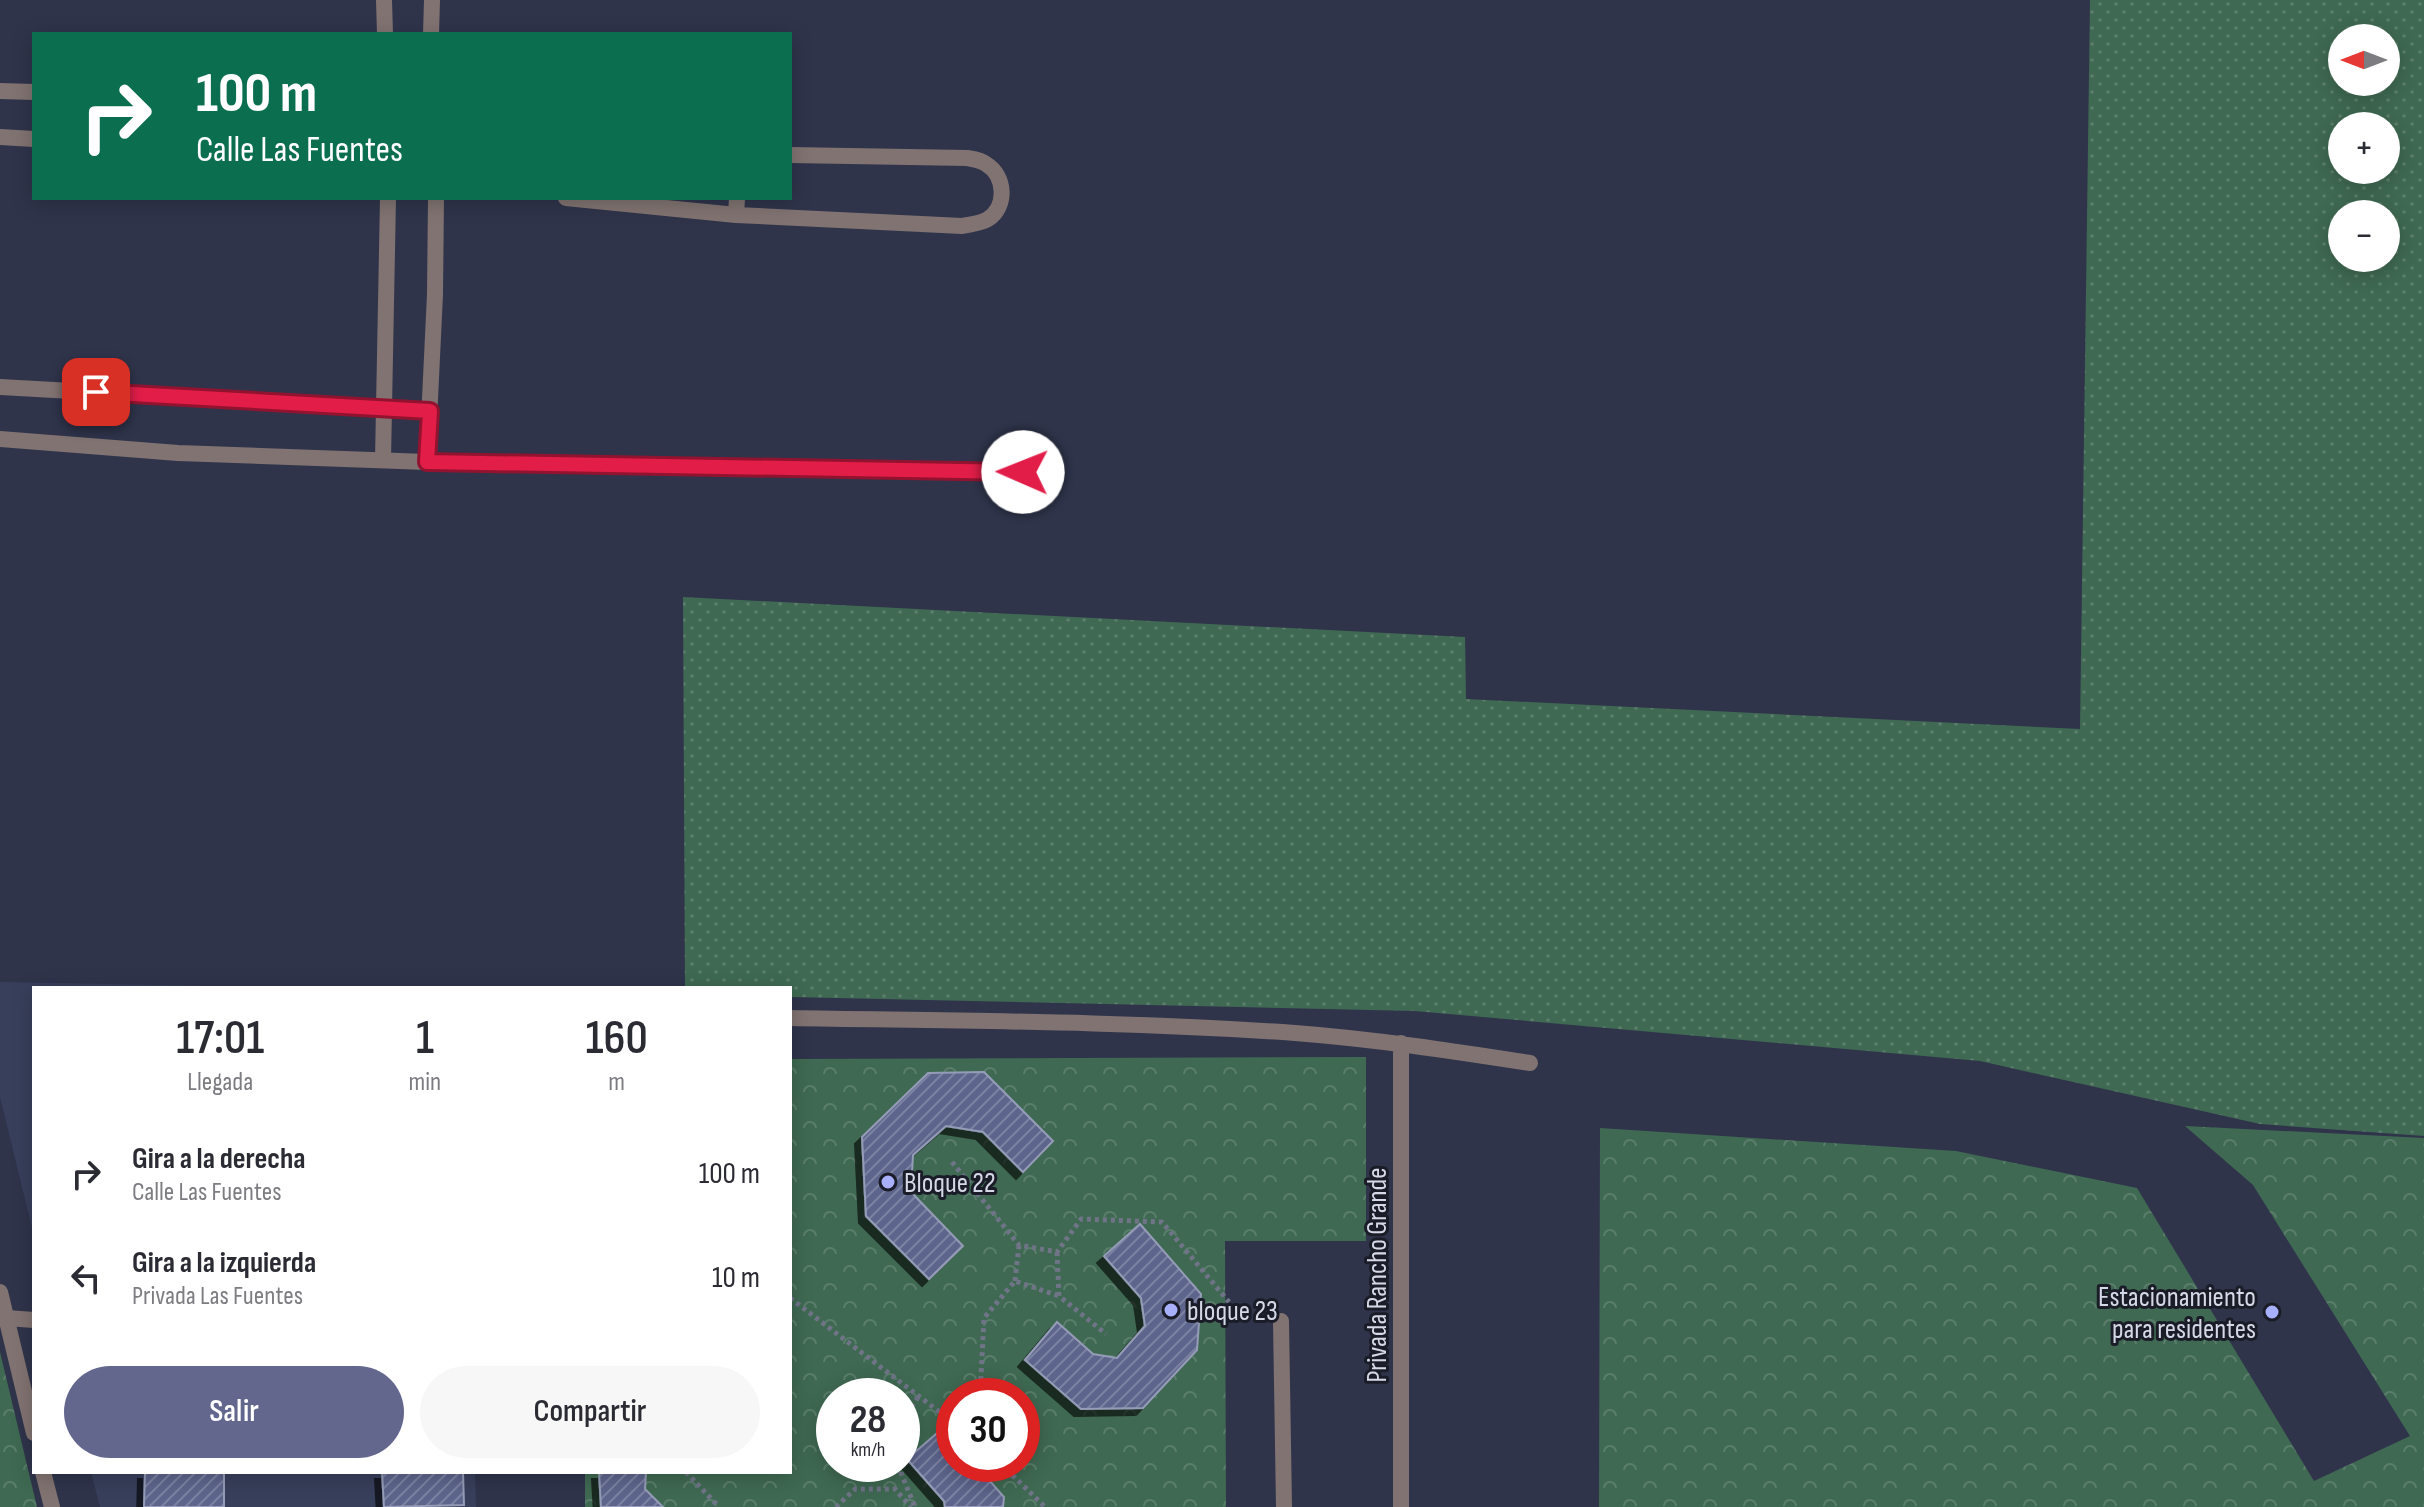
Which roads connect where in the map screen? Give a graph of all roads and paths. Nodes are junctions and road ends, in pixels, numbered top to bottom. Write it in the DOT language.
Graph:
graph roads {
  1 [pos="384,0"];
  2 [pos="432,0"];
  3 [pos="385,32"];
  4 [pos="431,32"];
  5 [pos="0,91"];
  6 [pos="32,92"];
  7 [pos="0,137"];
  8 [pos="32,139"];
  9 [pos="792,155"];
  10 [pos="388,200"];
  11 [pos="436,200"];
  12 [pos="608,200"];
  13 [pos="736,206"];
  14 [pos="0,387"];
  15 [pos="383,407"];
  16 [pos="430,411"];
  17 [pos="0,439"];
  18 [pos="383,460"];
  19 [pos="427,462"];
  20 [pos="1023,472"];
  21 [pos="792,1018"];
  22 [pos="1401,1043"];
  23 [pos="1530,1063"];
  24 [pos="952,1162"];
  25 [pos="1019,1245"];
  26 [pos="1057,1252"];
  27 [pos="1015,1281"];
  28 [pos="0,1292"];
  29 [pos="1059,1296"];
  30 [pos="792,1300"];
  31 [pos="1229,1302"];
  32 [pos="6,1318"];
  33 [pos="32,1320"];
  34 [pos="1281,1321"];
  35 [pos="1106,1334"];
  36 [pos="895,1378"];
  37 [pos="981,1378"];
  38 [pos="920,1397"];
  39 [pos="936,1409"];
  40 [pos="32,1425"];
  41 [pos="44,1474"];
  42 [pos="688,1474"];
  43 [pos="904,1482"];
  44 [pos="1019,1482"];
  45 [pos="52,1507"];
  46 [pos="719,1507"];
  47 [pos="836,1507"];
  48 [pos="913,1507"];
  49 [pos="1045,1507"];
  50 [pos="1284,1507"];
  51 [pos="1401,1507"];
  1 -- 3 [label="street"];
  2 -- 4 [label="street"];
  5 -- 6 [label="street"];
  7 -- 8 [label="street"];
  9 -- 13 [label="street"];
  10 -- 15 [label="street"];
  11 -- 16 [label="street"];
  12 -- 13 [label="street"];
  14 -- 15 [label="street"];
  15 -- 16 [label="street"];
  15 -- 18 [label="street"];
  16 -- 19 [label="street"];
  17 -- 18 [label="street"];
  18 -- 19 [label="street"];
  19 -- 20 [label="street"];
  21 -- 22 [label="street"];
  22 -- 23 [label="street"];
  22 -- 51 [label="street, Privada Rancho Grande"];
  24 -- 25 [label="path"];
  25 -- 26 [label="path"];
  25 -- 27 [label="path"];
  26 -- 29 [label="path"];
  26 -- 31 [label="path"];
  27 -- 29 [label="path"];
  27 -- 37 [label="path"];
  28 -- 32 [label="street"];
  29 -- 35 [label="path"];
  30 -- 36 [label="path"];
  32 -- 33 [label="street"];
  32 -- 40 [label="street"];
  34 -- 50 [label="street"];
  38 -- 39 [label="path"];
  41 -- 45 [label="street"];
  42 -- 46 [label="path"];
  43 -- 48 [label="path"];
  44 -- 49 [label="path"];
  47 -- 48 [label="path"];
}
